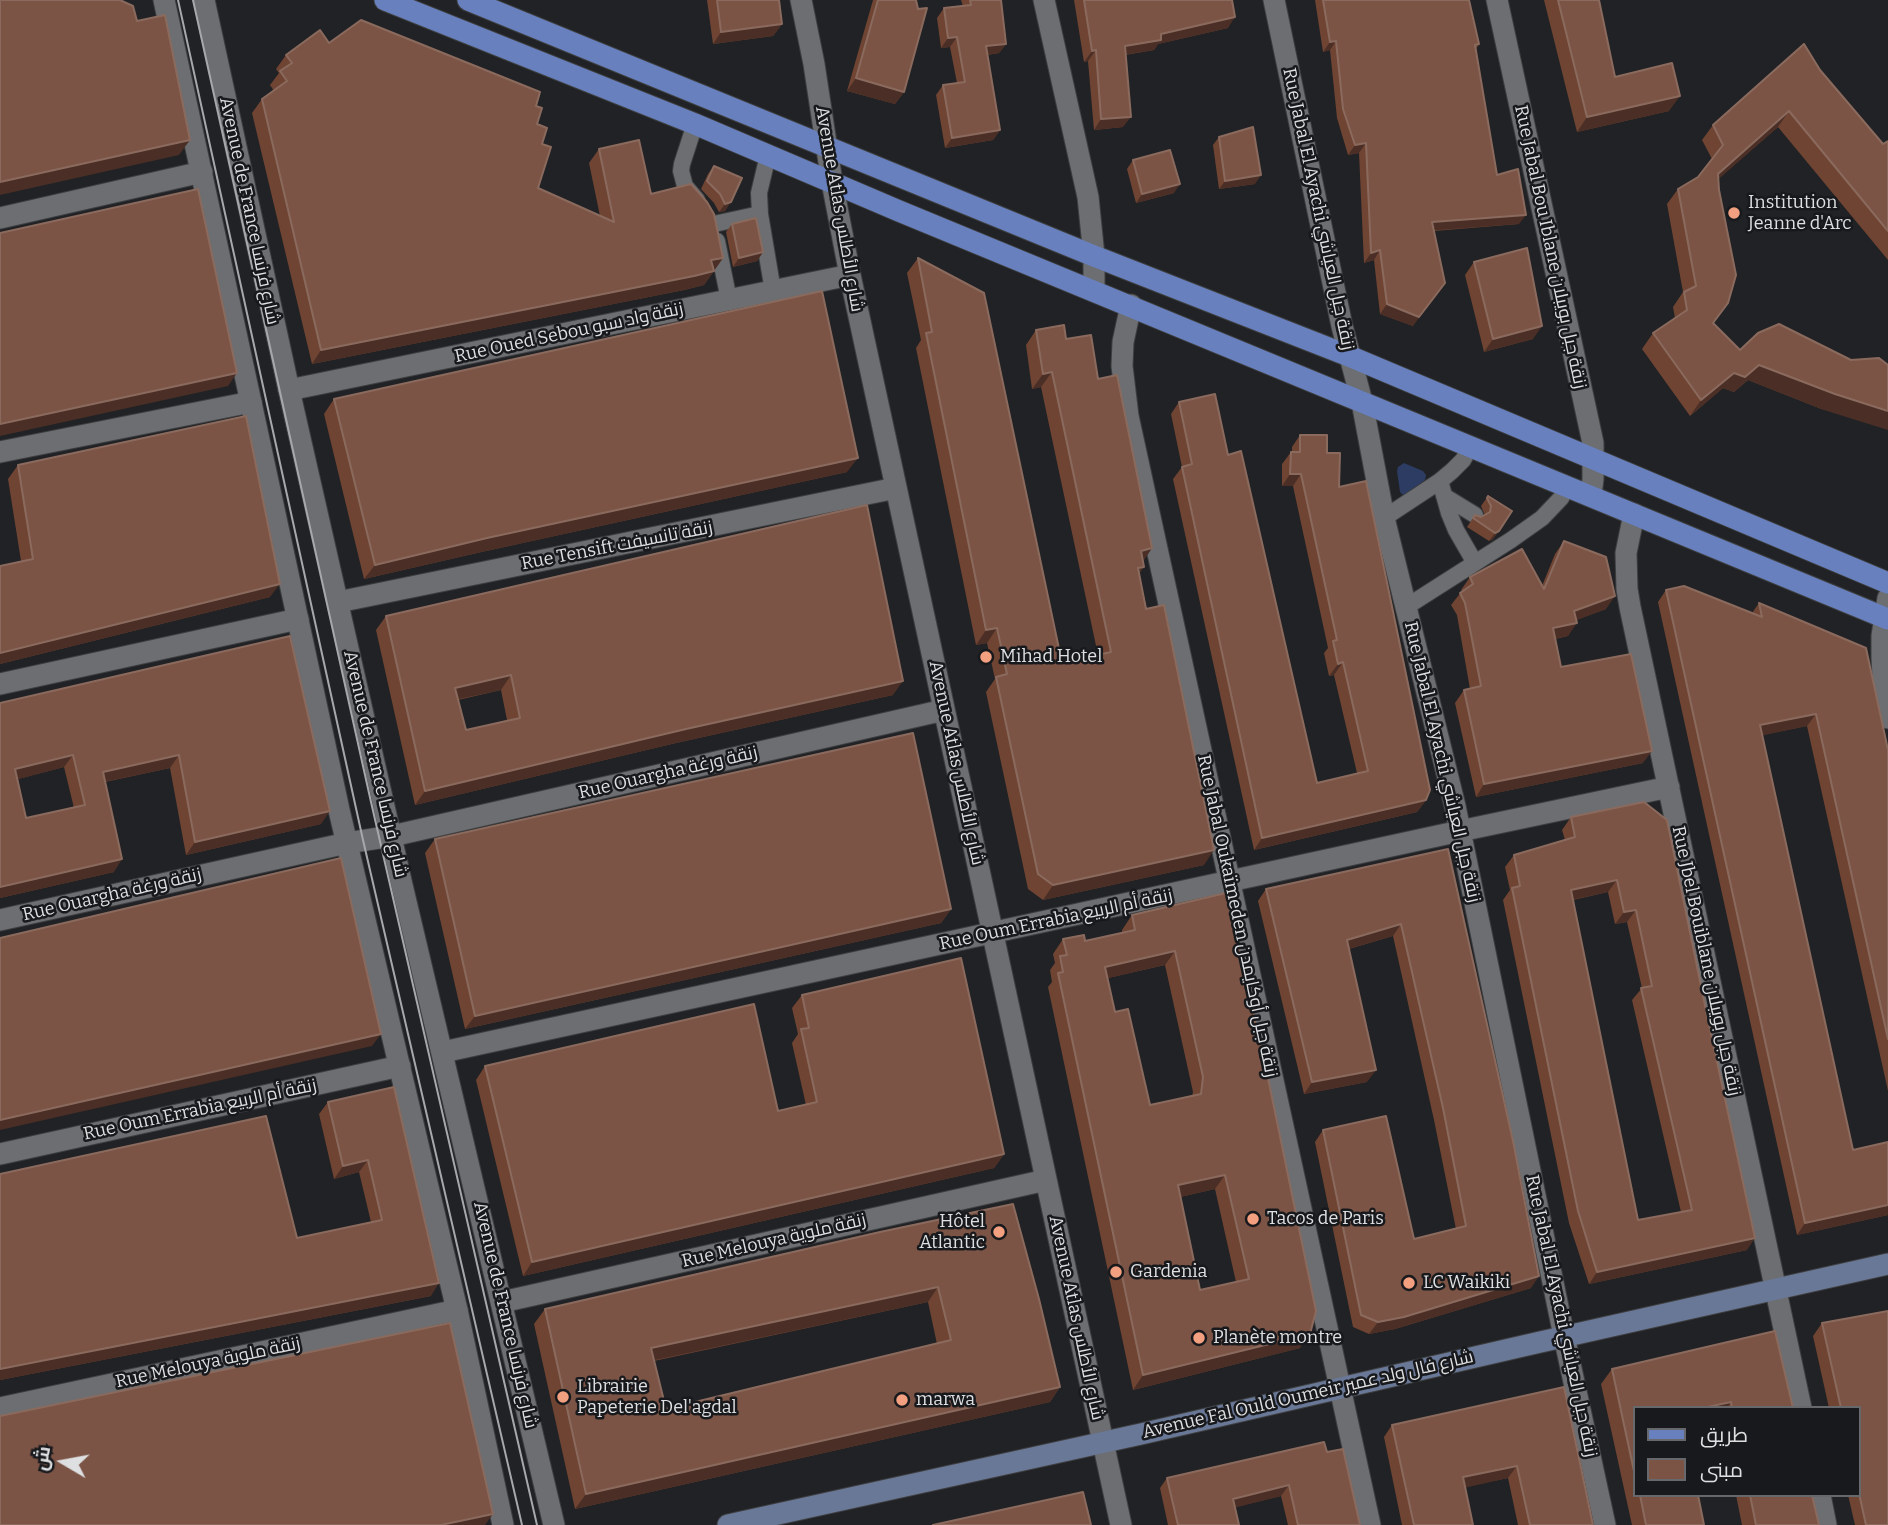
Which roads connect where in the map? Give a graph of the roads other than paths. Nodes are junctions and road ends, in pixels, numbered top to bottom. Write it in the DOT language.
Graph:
graph roads {
  1 [pos="164,0"];
  2 [pos="204,0"];
  3 [pos="385,0"];
  4 [pos="468,0"];
  5 [pos="801,0"];
  6 [pos="1044,0"];
  7 [pos="1274,0"];
  8 [pos="1497,0"];
  9 [pos="695,124"];
  10 [pos="827,148"];
  11 [pos="768,155"];
  12 [pos="202,172"];
  13 [pos="832,182"];
  14 [pos="760,214"];
  15 [pos="0,218"];
  16 [pos="714,225"];
  17 [pos="1094,256"];
  18 [pos="850,275"];
  19 [pos="1094,290"];
  20 [pos="773,291"];
  21 [pos="729,300"];
  22 [pos="1131,305"];
  23 [pos="1349,356"];
  24 [pos="289,390"];
  25 [pos="251,402"];
  26 [pos="1362,402"];
  27 [pos="1471,446"];
  28 [pos="0,452"];
  29 [pos="1594,458"];
  30 [pos="1568,486"];
  31 [pos="896,488"];
  32 [pos="1442,488"];
  33 [pos="1591,495"];
  34 [pos="1634,514"];
  35 [pos="1475,515"];
  36 [pos="1384,518"];
  37 [pos="1475,563"];
  38 [pos="1888,583"];
  39 [pos="338,602"];
  40 [pos="1406,607"];
  41 [pos="1887,612"];
  42 [pos="298,619"];
  43 [pos="0,684"];
  44 [pos="944,710"];
  45 [pos="1888,718"];
  46 [pos="1669,788"];
  47 [pos="1460,831"];
  48 [pos="391,836"];
  49 [pos="347,843"];
  50 [pos="1230,882"];
  51 [pos="0,920"];
  52 [pos="993,933"];
  53 [pos="443,1052"];
  54 [pos="400,1066"];
  55 [pos="0,1154"];
  56 [pos="1046,1180"];
  57 [pos="1888,1264"];
  58 [pos="1776,1289"];
  59 [pos="502,1302"];
  60 [pos="457,1310"];
  61 [pos="1564,1336"];
  62 [pos="1339,1388"];
  63 [pos="1801,1406"];
  64 [pos="0,1408"];
  65 [pos="1103,1443"];
  66 [pos="1820,1497"];
  67 [pos="503,1525"];
  68 [pos="554,1525"];
  69 [pos="728,1525"];
  70 [pos="1121,1525"];
  71 [pos="1370,1525"];
  72 [pos="1605,1525"];
  73 [pos="1826,1525"];
  1 -- 12 [label="street"];
  2 -- 24 [label="street, Avenue de France شارع فرنسا"];
  3 -- 9 [label="main road"];
  4 -- 10 [label="main road"];
  5 -- 10 [label="street, Avenue Atlas شارع الأطلس"];
  6 -- 17 [label="street"];
  7 -- 23 [label="street, Rue Jabal El Ayachi زنقة جبل العياشي"];
  8 -- 29 [label="street, Rue Jabal Bou Iblane زنقة جبل بويبلان"];
  9 -- 11 [label="main road"];
  9 -- 16 [label="lane"];
  10 -- 13 [label="street, Avenue Atlas شارع الأطلس"];
  10 -- 17 [label="main road"];
  11 -- 13 [label="main road"];
  11 -- 14 [label="lane"];
  12 -- 15 [label="street"];
  12 -- 25 [label="street"];
  13 -- 18 [label="street, Avenue Atlas شارع الأطلس"];
  13 -- 19 [label="main road"];
  14 -- 16 [label="lane"];
  14 -- 20 [label="lane"];
  16 -- 21 [label="lane"];
  17 -- 19 [label="street"];
  17 -- 23 [label="main road"];
  18 -- 20 [label="street, Rue Oued Sebou زنقة واد سبو"];
  18 -- 31 [label="street, Avenue Atlas شارع الأطلس"];
  19 -- 22 [label="main road"];
  20 -- 21 [label="street, Rue Oued Sebou زنقة واد سبو"];
  21 -- 24 [label="street, Rue Oued Sebou زنقة واد سبو"];
  22 -- 26 [label="main road"];
  22 -- 50 [label="street, Rue Jabal Oukaïmeden زنقة جبل أوكايمدن"];
  23 -- 26 [label="street, Rue Jabal El Ayachi زنقة جبل العياشي"];
  23 -- 29 [label="main road"];
  24 -- 39 [label="street, Avenue de France شارع فرنسا"];
  25 -- 28 [label="street"];
  25 -- 42 [label="street"];
  26 -- 27 [label="main road"];
  26 -- 36 [label="street, Rue Jabal El Ayachi زنقة جبل العياشي"];
  27 -- 30 [label="main road"];
  27 -- 32 [label="lane"];
  29 -- 33 [label="street, Rue Jabal Bou Iblane زنقة جبل بويبلان"];
  29 -- 38 [label="main road"];
  30 -- 33 [label="main road"];
  30 -- 37 [label="lane"];
  31 -- 39 [label="street, Rue Tensift زنقة تانسيفت"];
  31 -- 44 [label="street, Avenue Atlas شارع الأطلس"];
  32 -- 35 [label="lane"];
  32 -- 36 [label="lane"];
  32 -- 37 [label="lane"];
  33 -- 34 [label="main road"];
  34 -- 41 [label="main road"];
  34 -- 46 [label="street, Rue Jbel Bouiblane زنقة جبل بويبلان"];
  36 -- 40 [label="street, Rue Jabal El Ayachi زنقة جبل العياشي"];
  37 -- 40 [label="lane"];
  39 -- 48 [label="street, Avenue de France شارع فرنسا"];
  40 -- 47 [label="street, Rue Jabal El Ayachi زنقة جبل العياشي"];
  41 -- 45 [label="street"];
  42 -- 43 [label="street"];
  42 -- 49 [label="street"];
  44 -- 48 [label="street, Rue Ouargha زنقة ورغة"];
  44 -- 52 [label="street, Avenue Atlas شارع الأطلس"];
  46 -- 47 [label="street, Rue Oum Errabia زنقة أم الربيع"];
  46 -- 58 [label="street, Rue Jbel Bouiblane زنقة جبل بويبلان"];
  47 -- 50 [label="street, Rue Oum Errabia زنقة أم الربيع"];
  47 -- 61 [label="street, Rue Jabal El Ayachi زنقة جبل العياشي"];
  48 -- 49 [label="street, Rue Ouargha زنقة ورغة"];
  48 -- 53 [label="street, Avenue de France شارع فرنسا"];
  49 -- 51 [label="street, Rue Ouargha زنقة ورغة"];
  49 -- 54 [label="street"];
  50 -- 52 [label="street, Rue Oum Errabia زنقة أم الربيع"];
  50 -- 62 [label="street, Rue Jabal Oukaïmeden زنقة جبل أوكايمدن"];
  52 -- 53 [label="street, Rue Oum Errabia زنقة أم الربيع"];
  52 -- 56 [label="street, Avenue Atlas شارع الأطلس"];
  53 -- 59 [label="street, Avenue de France شارع فرنسا"];
  54 -- 55 [label="street, Rue Oum Errabia زنقة أم الربيع"];
  54 -- 60 [label="street"];
  56 -- 59 [label="street, Rue Melouya زنقة ملوية"];
  56 -- 65 [label="street, Avenue Atlas شارع الأطلس"];
  57 -- 58 [label="main road, Avenue Fal Ould Oumeir شارع فال ولد عمير"];
  58 -- 61 [label="main road, Avenue Fal Ould Oumeir شارع فال ولد عمير"];
  58 -- 63 [label="street, Rue Jbel Bouiblane زنقة جبل بويبلان"];
  59 -- 68 [label="street, Avenue de France شارع فرنسا"];
  60 -- 64 [label="street, Rue Melouya زنقة ملوية"];
  60 -- 67 [label="street"];
  61 -- 62 [label="main road, Avenue Fal Ould Oumeir شارع فال ولد عمير"];
  61 -- 72 [label="street, Rue Jabal El Ayachi زنقة جبل العياشي"];
  62 -- 65 [label="main road, Avenue Fal Ould Oumeir شارع فال ولد عمير"];
  62 -- 71 [label="street, Rue Jabal Oukaïmeden زنقة جبل أوكايمدن"];
  65 -- 69 [label="main road, Avenue Fal Ould Oumeir شارع فال ولد عمير"];
  65 -- 70 [label="street, Avenue Atlas شارع الأطلس"];
  66 -- 73 [label="street"];
}
